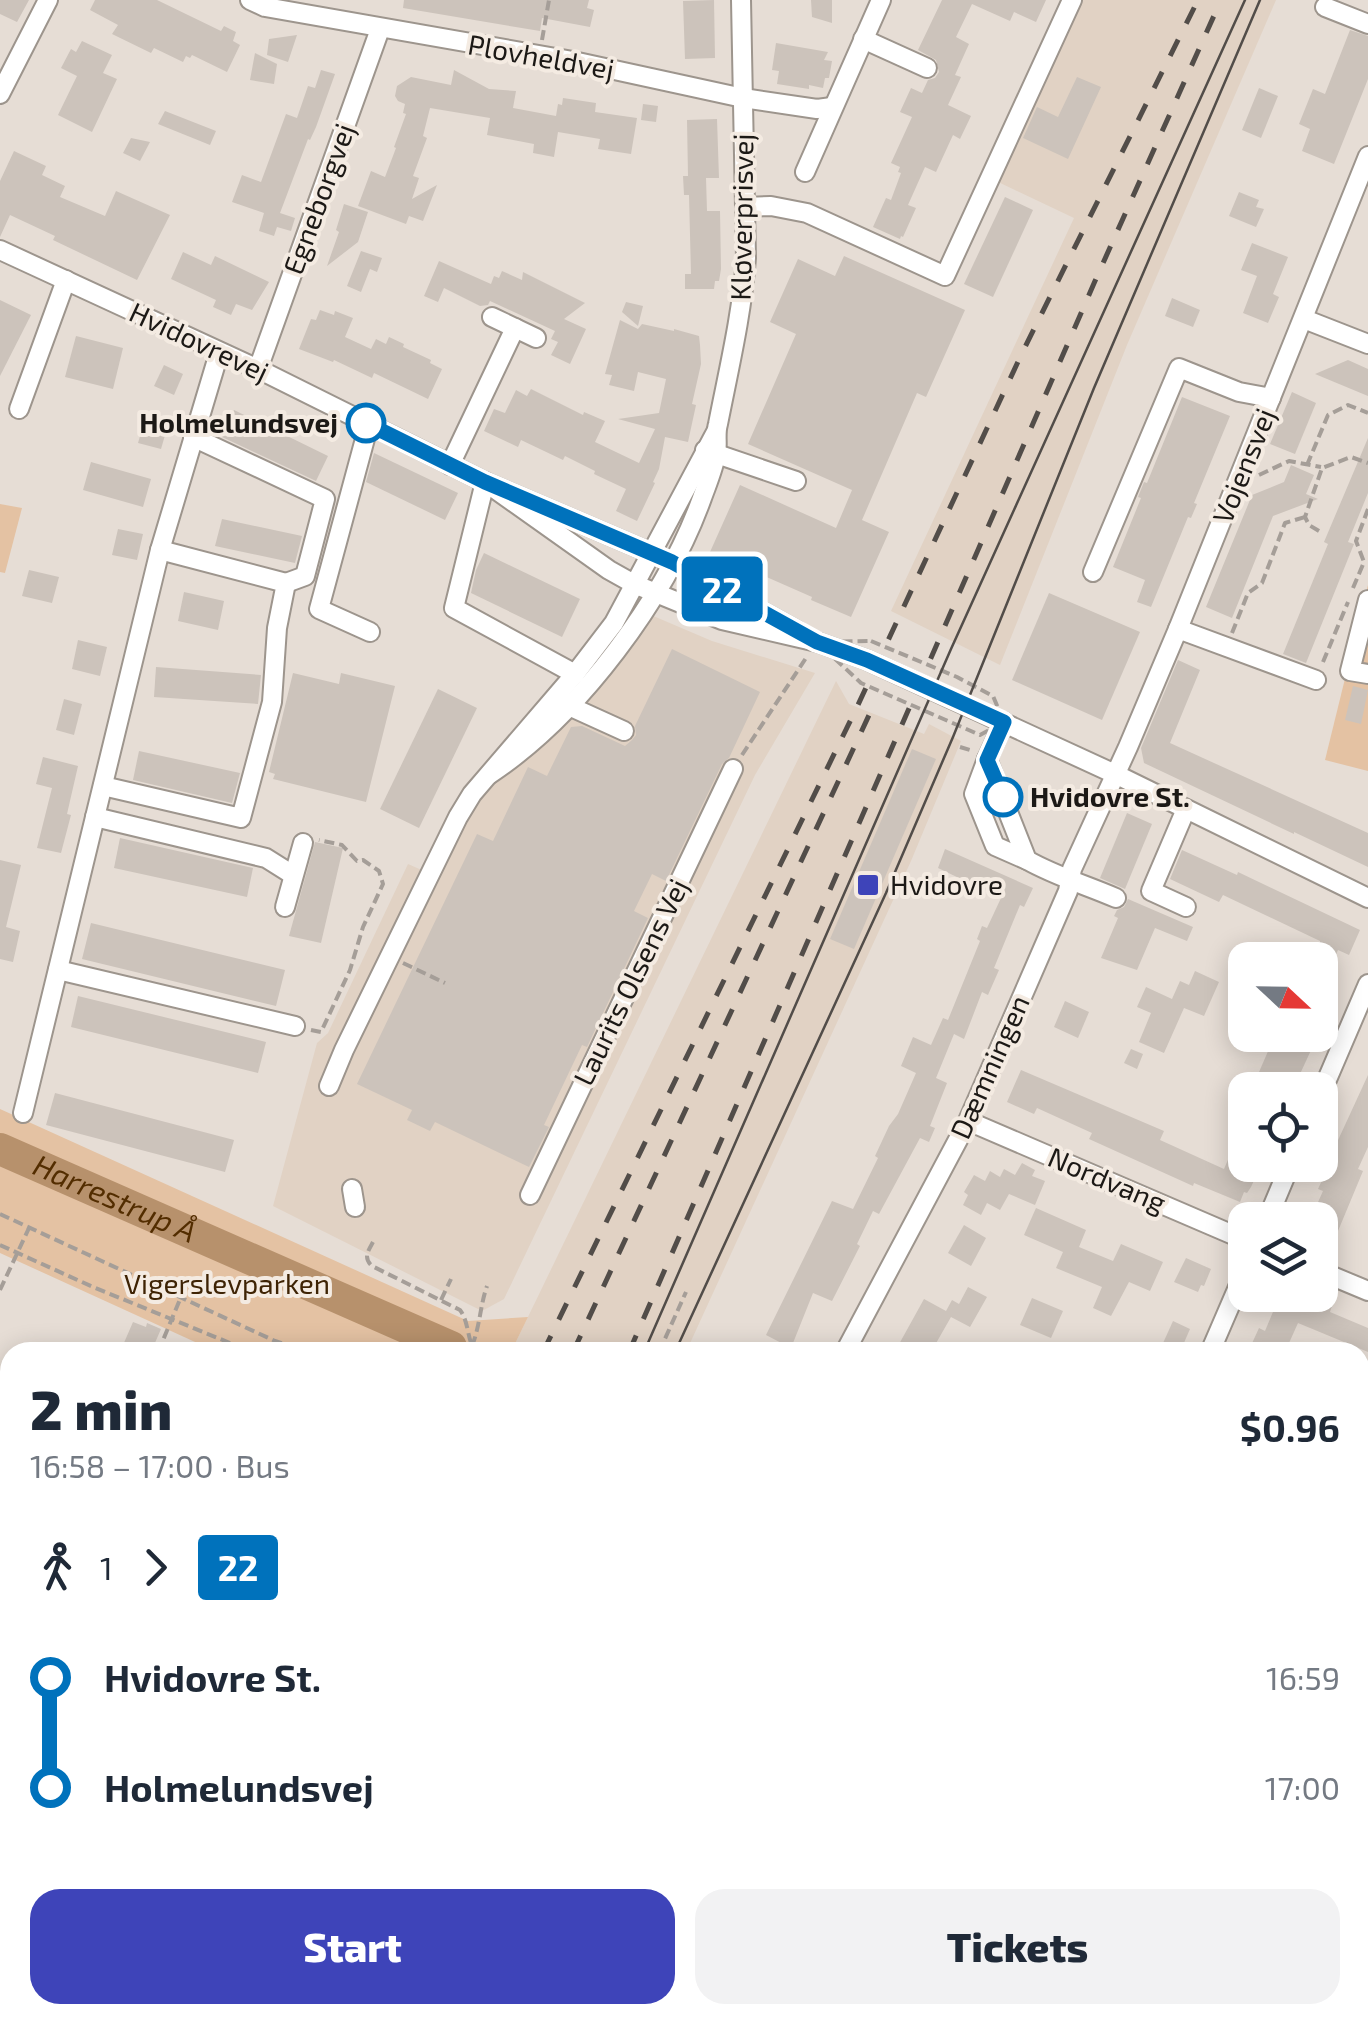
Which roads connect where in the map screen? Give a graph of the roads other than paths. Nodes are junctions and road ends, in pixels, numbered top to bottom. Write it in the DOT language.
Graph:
graph roads {
  1 [pos="48,0"];
  2 [pos="250,0"];
  3 [pos="741,0"];
  4 [pos="881,0"];
  5 [pos="1069,6"];
  6 [pos="1325,7"];
  7 [pos="1368,24"];
  8 [pos="380,29"];
  9 [pos="863,39"];
  10 [pos="927,68"];
  11 [pos="2,87"];
  12 [pos="744,98"];
  13 [pos="832,107"];
  14 [pos="1368,156"];
  15 [pos="806,172"];
  16 [pos="745,207"];
  17 [pos="0,250"];
  18 [pos="66,280"];
  19 [pos="492,317"];
  20 [pos="1304,319"];
  21 [pos="514,328"];
  22 [pos="536,338"];
  23 [pos="1368,344"];
  24 [pos="219,353"];
  25 [pos="258,370"];
  26 [pos="1272,398"];
  27 [pos="19,409"];
  28 [pos="369,424"];
  29 [pos="194,438"];
  30 [pos="710,451"];
  31 [pos="450,464"];
  32 [pos="796,481"];
  33 [pos="485,482"];
  34 [pos="160,550"];
  35 [pos="651,553"];
  36 [pos="672,562"];
  37 [pos="1093,572"];
  38 [pos="286,582"];
  39 [pos="634,584"];
  40 [pos="656,594"];
  41 [pos="1368,600"];
  42 [pos="1178,629"];
  43 [pos="370,632"];
  44 [pos="817,642"];
  45 [pos="576,674"];
  46 [pos="1368,674"];
  47 [pos="1316,680"];
  48 [pos="569,706"];
  49 [pos="1004,722"];
  50 [pos="624,732"];
  51 [pos="987,760"];
  52 [pos="733,769"];
  53 [pos="490,774"];
  54 [pos="1115,774"];
  55 [pos="103,786"];
  56 [pos="1186,809"];
  57 [pos="96,817"];
  58 [pos="303,843"];
  59 [pos="1027,860"];
  60 [pos="293,875"];
  61 [pos="1070,878"];
  62 [pos="1116,898"];
  63 [pos="1368,898"];
  64 [pos="285,906"];
  65 [pos="1186,907"];
  66 [pos="58,970"];
  67 [pos="1368,984"];
  68 [pos="295,1026"];
  69 [pos="1330,1072"];
  70 [pos="329,1086"];
  71 [pos="23,1113"];
  72 [pos="968,1121"];
  73 [pos="530,1195"];
  74 [pos="1228,1233"];
  75 [pos="1338,1278"];
  76 [pos="1368,1291"];
  77 [pos="1228,1310"];
  78 [pos="851,1342"];
  79 [pos="1214,1342"];
  1 -- 11 [label="street"];
  2 -- 8 [label="street, Plovheldvej"];
  3 -- 12 [label="street, Kløverprisvej"];
  4 -- 9 [label="street"];
  5 -- 16 [label="street"];
  6 -- 7 [label="street"];
  8 -- 12 [label="street, Plovheldvej"];
  8 -- 25 [label="street, Egneborgvej"];
  9 -- 10 [label="street"];
  9 -- 13 [label="street"];
  12 -- 13 [label="street, Plovheldvej"];
  12 -- 16 [label="street, Kløverprisvej"];
  13 -- 15 [label="street"];
  14 -- 20 [label="street, Vojensvej"];
  16 -- 30 [label="street, Kløverprisvej"];
  17 -- 18 [label="street, Hvidovrevej"];
  18 -- 24 [label="street, Hvidovrevej"];
  18 -- 27 [label="street"];
  19 -- 21 [label="street"];
  20 -- 23 [label="street"];
  20 -- 26 [label="street, Vojensvej"];
  21 -- 22 [label="street"];
  21 -- 31 [label="street"];
  24 -- 25 [label="street, Hvidovrevej"];
  24 -- 29 [label="street"];
  25 -- 28 [label="street, Hvidovrevej"];
  26 -- 37 [label="street"];
  26 -- 42 [label="street, Vojensvej"];
  28 -- 31 [label="street, Hvidovrevej"];
  28 -- 43 [label="street"];
  29 -- 34 [label="street"];
  29 -- 38 [label="street"];
  30 -- 32 [label="street"];
  30 -- 35 [label="street, Kløverprisvej"];
  30 -- 36 [label="street, Kløverprisvej"];
  31 -- 33 [label="street, Hvidovrevej"];
  33 -- 35 [label="street, Hvidovrevej"];
  33 -- 39 [label="street, Hvidovrevej"];
  33 -- 45 [label="street"];
  34 -- 38 [label="street"];
  34 -- 55 [label="street"];
  35 -- 36 [label="street, Hvidovrevej"];
  35 -- 39 [label="street, Kløverprisvej"];
  36 -- 40 [label="street, Kløverprisvej"];
  36 -- 44 [label="street, Hvidovrevej"];
  38 -- 55 [label="street"];
  39 -- 40 [label="street, Hvidovrevej"];
  39 -- 45 [label="street"];
  40 -- 44 [label="street, Hvidovrevej"];
  40 -- 48 [label="street"];
  41 -- 46 [label="street"];
  42 -- 47 [label="street"];
  42 -- 54 [label="street, Vojensvej"];
  44 -- 49 [label="street, Hvidovrevej"];
  45 -- 53 [label="street"];
  48 -- 50 [label="street"];
  48 -- 53 [label="street"];
  49 -- 51 [label="street"];
  49 -- 54 [label="street, Hvidovrevej"];
  51 -- 59 [label="street"];
  51 -- 59 [label="street"];
  52 -- 73 [label="street, Laurits Olsens Vej"];
  53 -- 70 [label="street"];
  54 -- 56 [label="street, Hvidovrevej"];
  54 -- 61 [label="street, Dæmningen"];
  55 -- 57 [label="street"];
  56 -- 63 [label="street, Hvidovrevej"];
  56 -- 65 [label="street"];
  57 -- 60 [label="street"];
  57 -- 66 [label="street"];
  58 -- 60 [label="street"];
  59 -- 61 [label="street"];
  60 -- 64 [label="street"];
  61 -- 62 [label="street"];
  61 -- 72 [label="street, Dæmningen"];
  66 -- 68 [label="street"];
  66 -- 71 [label="street"];
  67 -- 69 [label="street"];
  72 -- 74 [label="street, Nordvang"];
  72 -- 78 [label="street, Dæmningen"];
  75 -- 76 [label="street"];
  77 -- 79 [label="street"];
}
